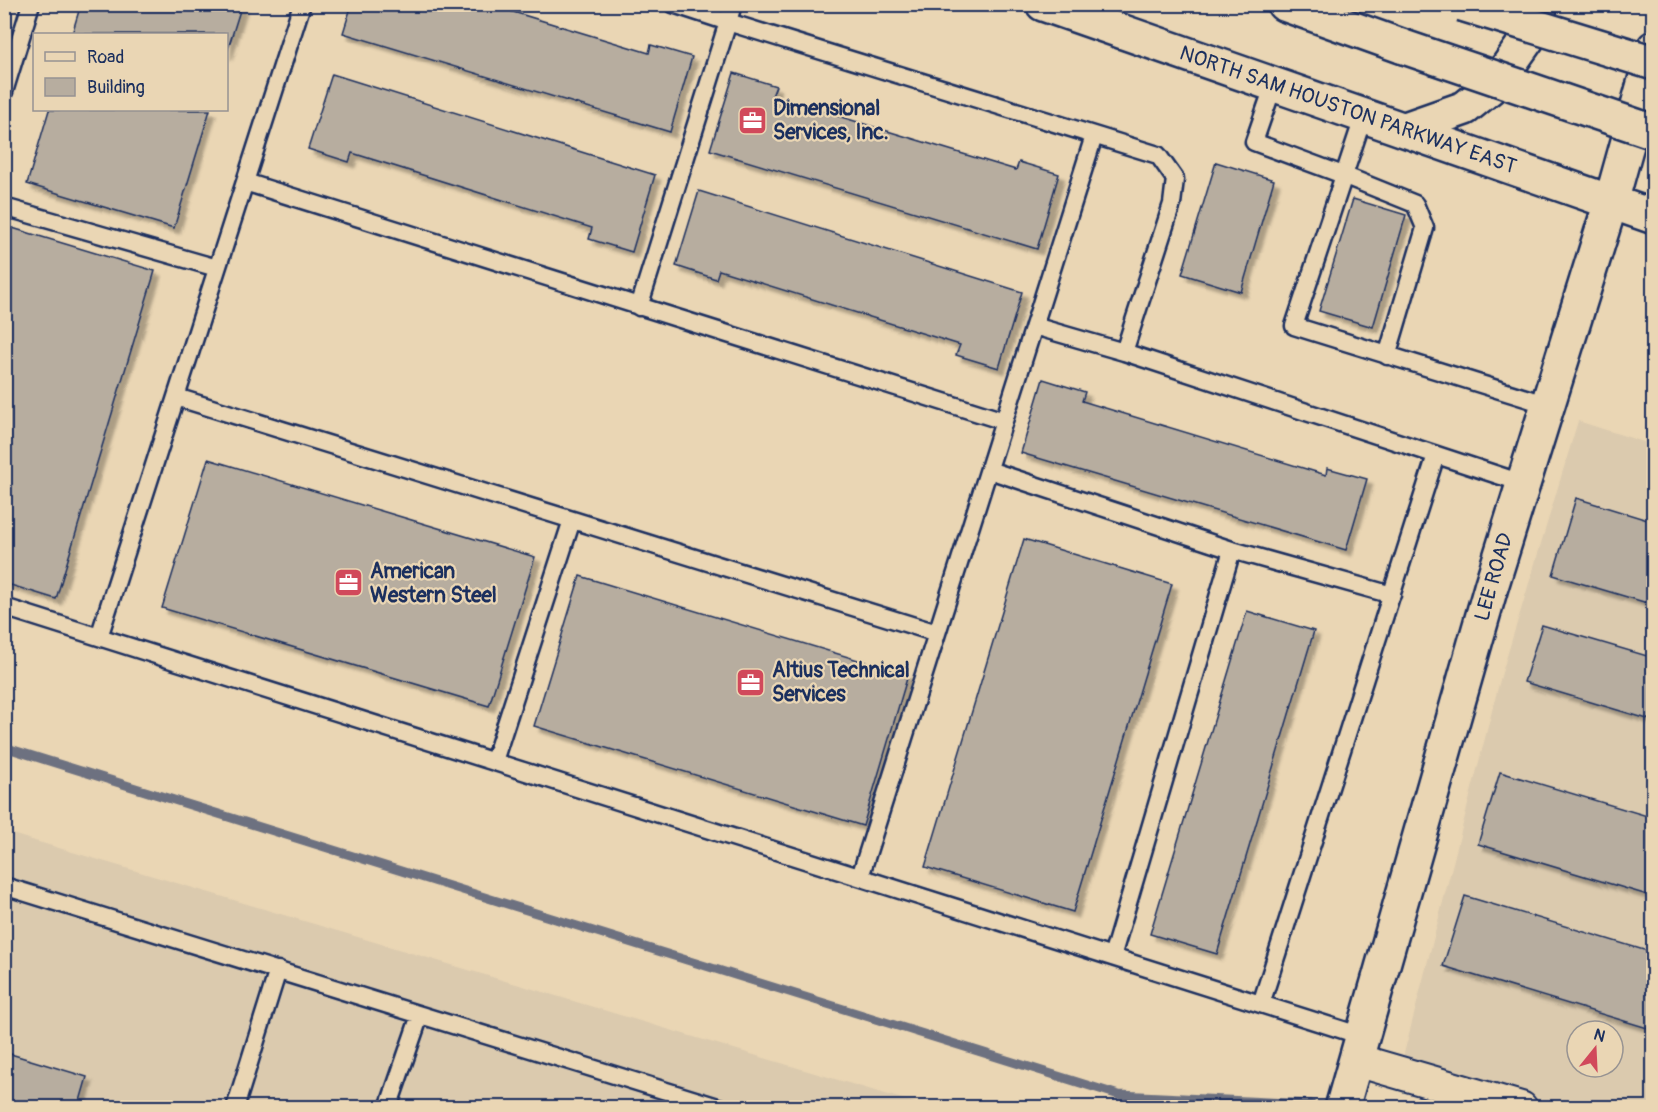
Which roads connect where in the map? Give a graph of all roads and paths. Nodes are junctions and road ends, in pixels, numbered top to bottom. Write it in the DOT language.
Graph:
graph roads {
  1 [pos="31,4"];
  2 [pos="302,4"];
  3 [pos="673,4"];
  4 [pos="733,4"];
  5 [pos="1043,4"];
  6 [pos="1284,4"];
  7 [pos="1462,4"];
  8 [pos="1541,4"];
  9 [pos="728,22"];
  10 [pos="1653,48"];
  11 [pos="1653,63"];
  12 [pos="1274,84"];
  13 [pos="4,92"];
  14 [pos="1364,115"];
  15 [pos="1405,129"];
  16 [pos="1653,132"];
  17 [pos="1094,136"];
  18 [pos="1343,175"];
  19 [pos="245,182"];
  20 [pos="1611,202"];
  21 [pos="4,207"];
  22 [pos="1653,217"];
  23 [pos="217,268"];
  24 [pos="639,307"];
  25 [pos="1034,326"];
  26 [pos="1124,352"];
  27 [pos="1387,356"];
  28 [pos="176,397"];
  29 [pos="1548,405"];
  30 [pos="1004,421"];
  31 [pos="1436,455"];
  32 [pos="989,470"];
  33 [pos="1522,483"];
  34 [pos="572,520"];
  35 [pos="1232,550"];
  36 [pos="1392,595"];
  37 [pos="4,607"];
  38 [pos="937,633"];
  39 [pos="99,637"];
  40 [pos="494,761"];
  41 [pos="860,877"];
  42 [pos="4,886"];
  43 [pos="1112,957"];
  44 [pos="278,970"];
  45 [pos="1262,1004"];
  46 [pos="420,1015"];
  47 [pos="1359,1048"];
  48 [pos="235,1107"];
  49 [pos="388,1107"];
  50 [pos="721,1107"];
  51 [pos="1342,1107"];
  52 [pos="1521,1107"];
  1 -- 13 [label="lane"];
  2 -- 19 [label="lane"];
  3 -- 9 [label="lane"];
  4 -- 9 [label="lane"];
  5 -- 12 [label="main road, NORTH SAM HOUSTON PARKWAY EAST"];
  6 -- 16 [label="main road, bridge"];
  7 -- 11 [label="main road, bridge"];
  8 -- 15 [label="main road"];
  9 -- 17 [label="lane"];
  9 -- 24 [label="lane"];
  10 -- 20 [label="main road, LEE ROAD"];
  12 -- 14 [label="main road, NORTH SAM HOUSTON PARKWAY EAST"];
  12 -- 18 [label="lane"];
  14 -- 15 [label="main road, NORTH SAM HOUSTON PARKWAY EAST"];
  14 -- 18 [label="lane"];
  15 -- 20 [label="main road, NORTH SAM HOUSTON PARKWAY EAST"];
  17 -- 25 [label="lane"];
  17 -- 26 [label="lane"];
  18 -- 27 [label="lane"];
  18 -- 27 [label="lane"];
  19 -- 23 [label="lane"];
  19 -- 24 [label="lane"];
  20 -- 22 [label="main road, NORTH SAM HOUSTON PARKWAY EAST"];
  20 -- 29 [label="main road, LEE ROAD"];
  21 -- 23 [label="lane"];
  23 -- 28 [label="lane"];
  24 -- 30 [label="lane"];
  25 -- 26 [label="lane"];
  25 -- 30 [label="lane"];
  26 -- 31 [label="lane"];
  27 -- 29 [label="lane"];
  28 -- 34 [label="lane"];
  28 -- 39 [label="lane"];
  29 -- 33 [label="main road, LEE ROAD"];
  30 -- 32 [label="lane"];
  31 -- 33 [label="lane"];
  31 -- 36 [label="lane"];
  32 -- 35 [label="lane"];
  32 -- 38 [label="lane"];
  33 -- 47 [label="main road, LEE ROAD"];
  34 -- 38 [label="lane"];
  34 -- 40 [label="lane"];
  35 -- 36 [label="lane"];
  35 -- 43 [label="lane"];
  36 -- 45 [label="lane"];
  37 -- 39 [label="lane"];
  38 -- 41 [label="lane"];
  39 -- 40 [label="lane"];
  40 -- 41 [label="lane"];
  41 -- 43 [label="lane"];
  42 -- 44 [label="lane"];
  43 -- 45 [label="lane"];
  44 -- 46 [label="lane"];
  44 -- 48 [label="lane"];
  45 -- 47 [label="lane"];
  46 -- 49 [label="lane"];
  46 -- 50 [label="lane"];
  47 -- 51 [label="main road, LEE ROAD"];
  47 -- 52 [label="street"];
}
